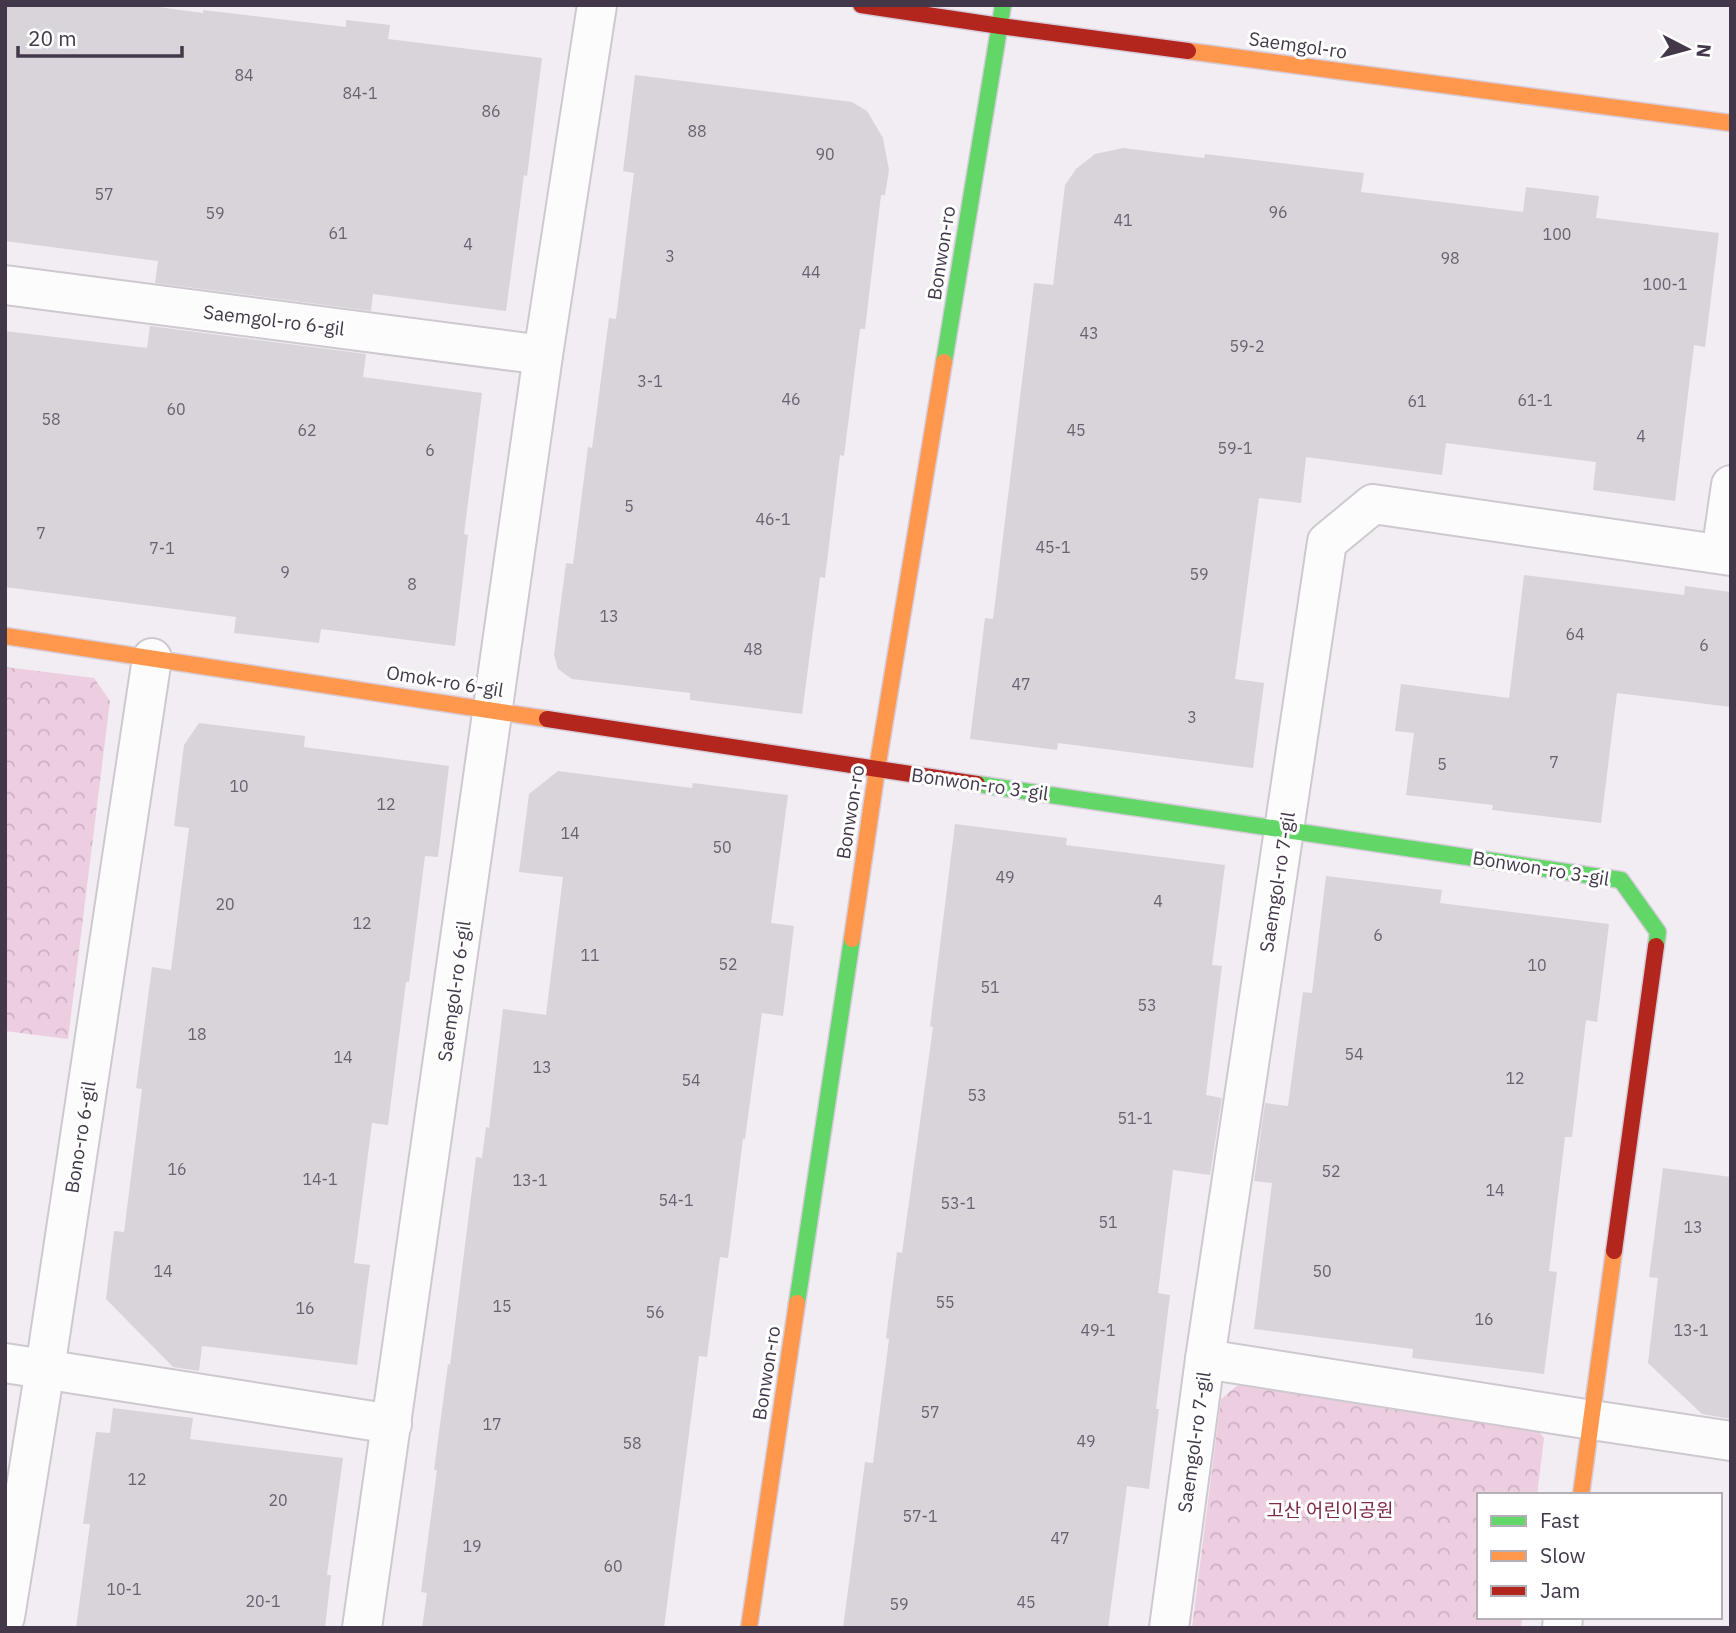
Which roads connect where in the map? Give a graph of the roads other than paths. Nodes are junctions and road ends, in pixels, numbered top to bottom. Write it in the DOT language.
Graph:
graph roads {
  1 [pos="597,5"];
  2 [pos="861,5"];
  3 [pos="1003,5"];
  4 [pos="1000,26"];
  5 [pos="1731,123"];
  6 [pos="5,285"];
  7 [pos="543,355"];
  8 [pos="1731,485"];
  9 [pos="1726,555"];
  10 [pos="5,636"];
  11 [pos="152,658"];
  12 [pos="494,710"];
  13 [pos="877,769"];
  14 [pos="1284,829"];
  15 [pos="1205,1359"];
  16 [pos="5,1363"];
  17 [pos="45,1369"];
  18 [pos="1592,1420"];
  19 [pos="392,1424"];
  20 [pos="1731,1441"];
  21 [pos="1581,1493"];
  22 [pos="5,1617"];
  23 [pos="362,1628"];
  24 [pos="749,1628"];
  25 [pos="1169,1628"];
  1 -- 7 [label="street, Saemgol-ro 6-gil"];
  2 -- 4 [label="street, Saemgol-ro"];
  3 -- 4 [label="street, Bonwon-ro"];
  4 -- 5 [label="street, Saemgol-ro"];
  4 -- 13 [label="street, Bonwon-ro"];
  6 -- 7 [label="street, Saemgol-ro 6-gil"];
  7 -- 12 [label="street, Saemgol-ro 6-gil"];
  8 -- 9 [label="street, Saemgol-ro 7-gil"];
  9 -- 14 [label="street, Saemgol-ro 7-gil"];
  10 -- 11 [label="street, Omok-ro 6-gil"];
  11 -- 12 [label="street, Omok-ro 6-gil"];
  11 -- 17 [label="street, Bono-ro 6-gil"];
  12 -- 13 [label="street, Omok-ro 6-gil"];
  12 -- 19 [label="street, Saemgol-ro 6-gil"];
  13 -- 14 [label="street, Bonwon-ro 3-gil"];
  13 -- 24 [label="street, Bonwon-ro"];
  14 -- 15 [label="street, Saemgol-ro 7-gil"];
  14 -- 18 [label="street, Bonwon-ro 3-gil"];
  15 -- 18 [label="street"];
  15 -- 25 [label="street, Saemgol-ro 7-gil"];
  16 -- 17 [label="street"];
  17 -- 19 [label="street"];
  17 -- 22 [label="street, Bono-ro 6-gil"];
  18 -- 20 [label="street"];
  18 -- 21 [label="street, Bonwon-ro 3-gil"];
  19 -- 23 [label="street, Saemgol-ro 6-gil"];
}
